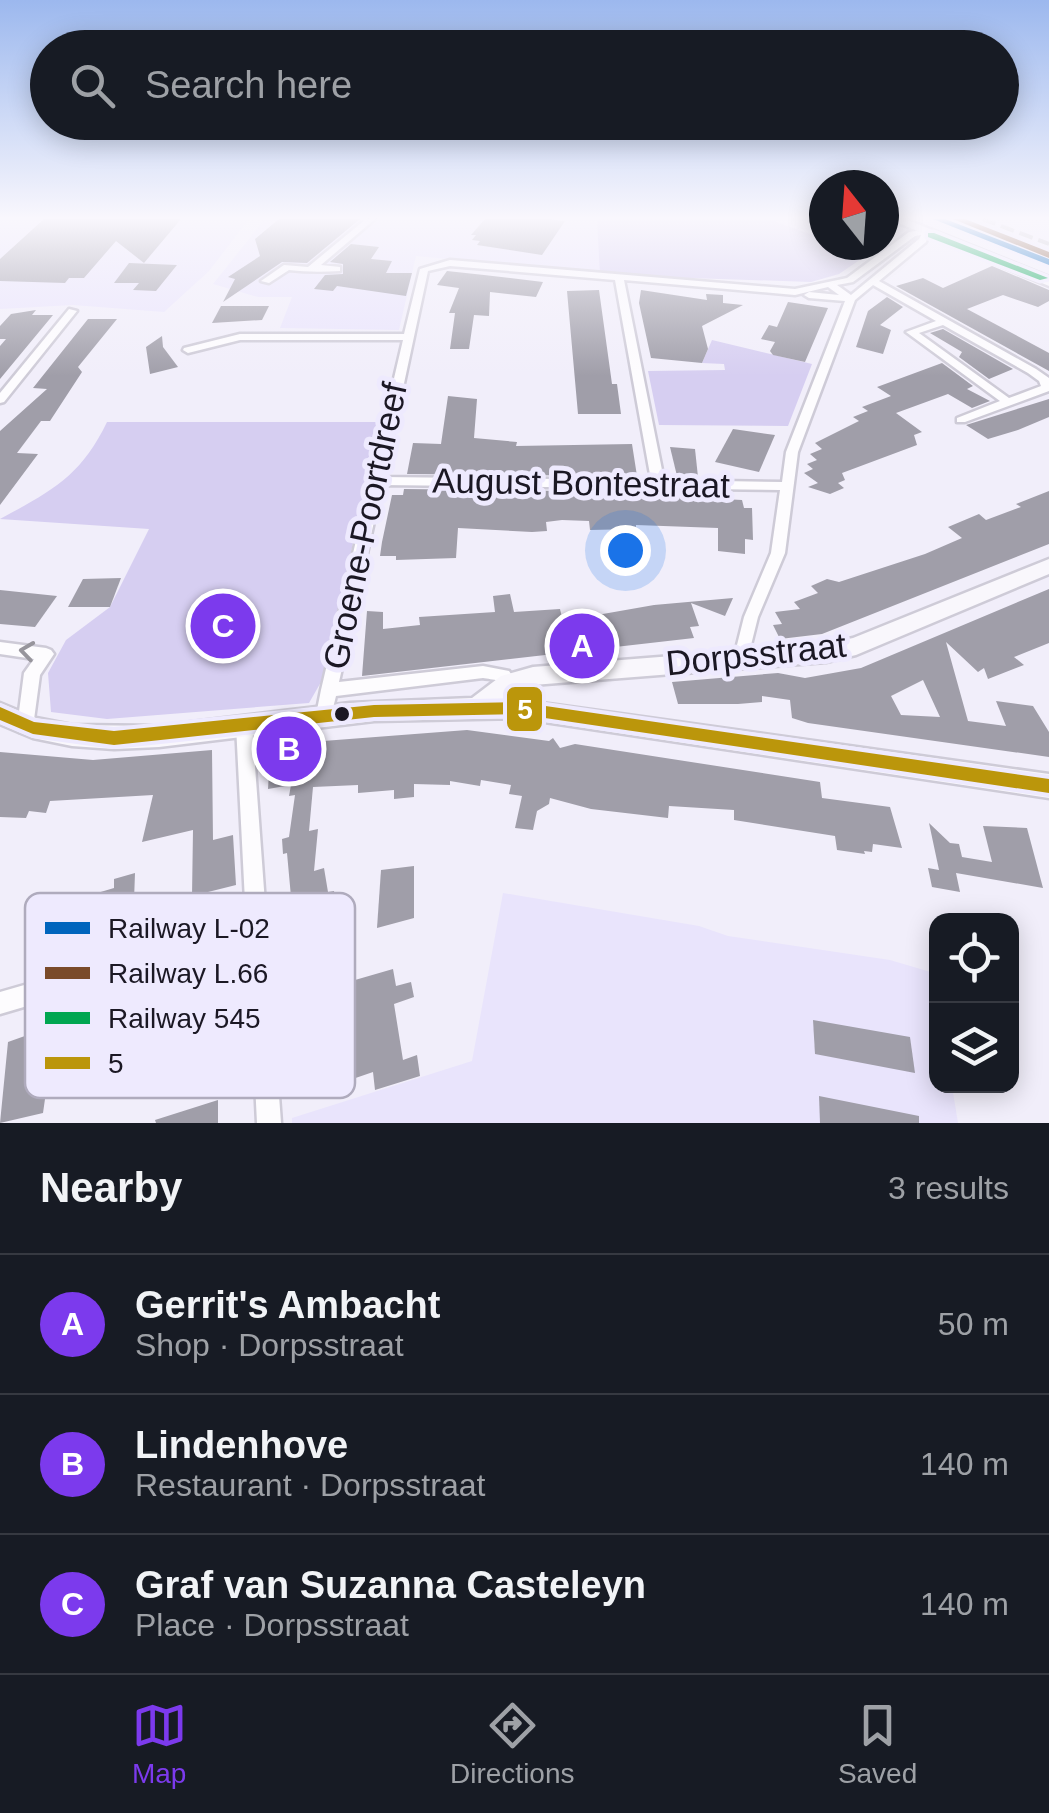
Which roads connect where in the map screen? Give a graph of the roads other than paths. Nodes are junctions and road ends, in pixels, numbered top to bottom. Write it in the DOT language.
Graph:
graph roads {
  1 [pos="280,271"];
  2 [pos="423,271"];
  3 [pos="521,271"];
  4 [pos="862,271"];
  5 [pos="884,271"];
  6 [pos="1023,271"];
  7 [pos="619,280"];
  8 [pos="872,281"];
  9 [pos="266,282"];
  10 [pos="1049,282"];
  11 [pos="832,286"];
  12 [pos="795,292"];
  13 [pos="851,299"];
  14 [pos="72,311"];
  15 [pos="945,321"];
  16 [pos="407,338"];
  17 [pos="188,350"];
  18 [pos="0,400"];
  19 [pos="1008,402"];
  20 [pos="961,420"];
  21 [pos="375,481"];
  22 [pos="658,484"];
  23 [pos="786,486"];
  24 [pos="1049,566"];
  25 [pos="0,648"];
  26 [pos="742,657"];
  27 [pos="509,682"];
  28 [pos="329,690"];
  29 [pos="477,708"];
  30 [pos="0,714"];
  31 [pos="324,715"];
  32 [pos="244,725"];
  33 [pos="26,727"];
  34 [pos="1049,786"];
  35 [pos="255,893"];
  36 [pos="25,996"];
  37 [pos="0,1003"];
  38 [pos="267,1098"];
  39 [pos="268,1123"];
  1 -- 9 [label="street"];
  2 -- 16 [label="street, Groene-Poortdreef"];
  3 -- 7 [label="street, Groene-Poortdreef"];
  4 -- 11 [label="street, Groene-Poortdreef"];
  5 -- 8 [label="street"];
  6 -- 10 [label="street"];
  7 -- 12 [label="street, Groene-Poortdreef"];
  7 -- 22 [label="street"];
  8 -- 13 [label="street"];
  8 -- 15 [label="street"];
  11 -- 12 [label="street, Groene-Poortdreef"];
  11 -- 13 [label="street"];
  12 -- 13 [label="street, Groene-Poortdreef"];
  13 -- 23 [label="street"];
  14 -- 18 [label="street"];
  15 -- 19 [label="street"];
  15 -- 19 [label="street"];
  16 -- 17 [label="street, Groene-Poortdreef"];
  16 -- 21 [label="street, Groene-Poortdreef"];
  19 -- 20 [label="street"];
  21 -- 22 [label="street, August Bontestraat"];
  21 -- 28 [label="street, Groene-Poortdreef"];
  22 -- 23 [label="street, August Bontestraat"];
  23 -- 26 [label="street"];
  24 -- 26 [label="street, Dorpsstraat"];
  33 -- 25 [label="street, one-way"];
  26 -- 27 [label="street, Dorpsstraat"];
  27 -- 28 [label="street, Dorpsstraat"];
  27 -- 29 [label="street, Dorpsstraat"];
  28 -- 31 [label="street, Groene-Poortdreef"];
  29 -- 31 [label="street"];
  29 -- 34 [label="street"];
  30 -- 33 [label="street"];
  31 -- 32 [label="street"];
  32 -- 33 [label="street"];
  32 -- 35 [label="street"];
  36 -- 37 [label="street"];
  38 -- 39 [label="street"];
}
